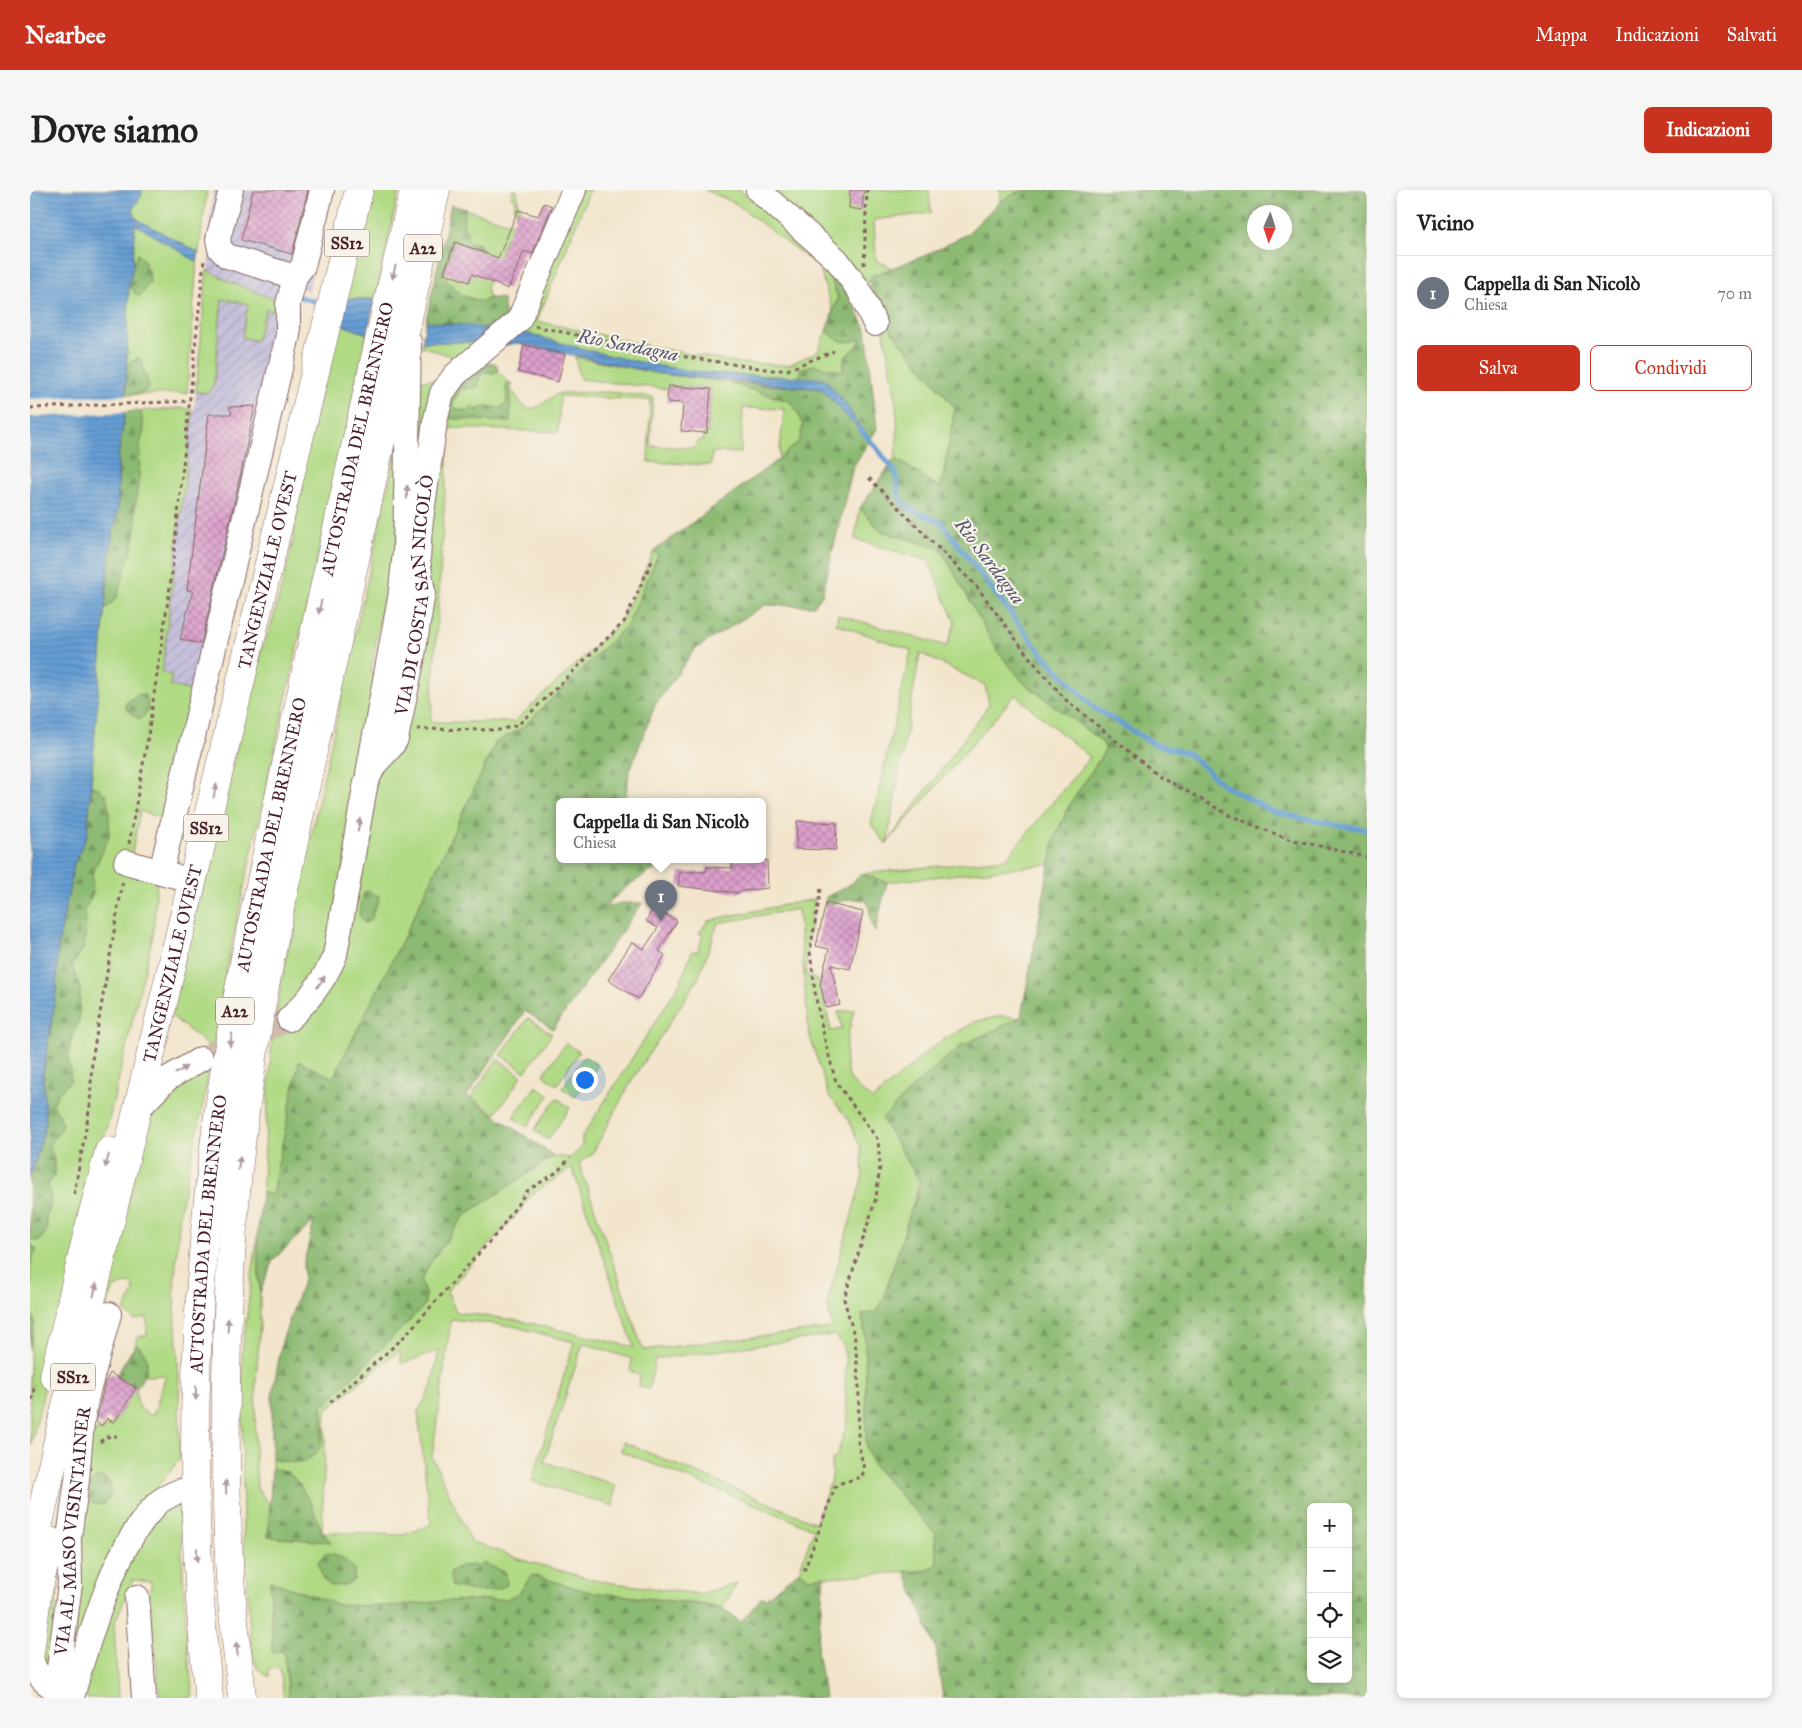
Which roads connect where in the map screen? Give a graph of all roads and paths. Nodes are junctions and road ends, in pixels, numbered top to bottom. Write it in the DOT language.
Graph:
graph roads {
  1 [pos="231,190"];
  2 [pos="322,190"];
  3 [pos="342,190"];
  4 [pos="359,190"];
  5 [pos="414,190"];
  6 [pos="436,190"];
  7 [pos="574,190"];
  8 [pos="758,190"];
  9 [pos="868,190"];
  10 [pos="204,257"];
  11 [pos="293,279"];
  12 [pos="857,288"];
  13 [pos="399,304"];
  14 [pos="323,306"];
  15 [pos="875,324"];
  16 [pos="506,332"];
  17 [pos="397,341"];
  18 [pos="834,351"];
  19 [pos="190,401"];
  20 [pos="30,408"];
  21 [pos="869,478"];
  22 [pos="405,552"];
  23 [pos="652,561"];
  24 [pos="397,734"];
  25 [pos="379,760"];
  26 [pos="366,782"];
  27 [pos="1367,857"];
  28 [pos="126,862"];
  29 [pos="168,874"];
  30 [pos="821,889"];
  31 [pos="289,1019"];
  32 [pos="201,1059"];
  33 [pos="138,1109"];
  34 [pos="570,1158"];
  35 [pos="73,1199"];
  36 [pos="109,1314"];
  37 [pos="36,1380"];
  38 [pos="330,1402"];
  39 [pos="30,1408"];
  40 [pos="63,1418"];
  41 [pos="30,1478"];
  42 [pos="180,1491"];
  43 [pos="30,1562"];
  44 [pos="804,1570"];
  45 [pos="137,1597"];
  46 [pos="30,1652"];
  47 [pos="64,1696"];
  48 [pos="144,1698"];
  49 [pos="209,1698"];
  50 [pos="242,1698"];
  1 -- 11 [label="street"];
  2 -- 11 [label="street"];
  3 -- 14 [label="highway, TANGENZIALE OVEST / SS12"];
  4 -- 14 [label="highway, TANGENZIALE OVEST / SS12"];
  5 -- 13 [label="highway, AUTOSTRADA DEL BRENNERO / A22, one-way"];
  6 -- 13 [label="highway, AUTOSTRADA DEL BRENNERO / A22"];
  7 -- 16 [label="street, VIA DI COSTA SAN NICOLÒ"];
  8 -- 12 [label="street"];
  9 -- 12 [label="path"];
  10 -- 19 [label="path"];
  11 -- 29 [label="street"];
  12 -- 15 [label="street"];
  13 -- 17 [label="highway, AUTOSTRADA DEL BRENNERO / A22"];
  14 -- 29 [label="highway, TANGENZIALE OVEST / SS12"];
  33 -- 14 [label="highway, TANGENZIALE OVEST / SS12, one-way"];
  16 -- 18 [label="path"];
  16 -- 24 [label="street, VIA DI COSTA SAN NICOLÒ"];
  22 -- 17 [label="street, one-way"];
  17 -- 49 [label="highway, AUTOSTRADA DEL BRENNERO / A22, one-way"];
  50 -- 17 [label="highway, AUTOSTRADA DEL BRENNERO / A22, one-way"];
  19 -- 20 [label="path"];
  19 -- 28 [label="path"];
  21 -- 27 [label="path"];
  22 -- 25 [label="street"];
  22 -- 26 [label="street"];
  23 -- 24 [label="path"];
  24 -- 25 [label="street, VIA DI COSTA SAN NICOLÒ"];
  25 -- 26 [label="street, VIA DI COSTA SAN NICOLÒ"];
  31 -- 26 [label="street, VIA DI COSTA SAN NICOLÒ, one-way"];
  28 -- 29 [label="street"];
  28 -- 35 [label="path"];
  29 -- 41 [label="highway, TANGENZIALE OVEST / SS12, one-way"];
  30 -- 44 [label="path"];
  33 -- 32 [label="street, one-way"];
  40 -- 33 [label="highway, TANGENZIALE OVEST / SS12, one-way"];
  34 -- 38 [label="path"];
  36 -- 47 [label="street, VIA AL MASO VISINTAINER"];
  37 -- 39 [label="path"];
  40 -- 43 [label="highway, TANGENZIALE OVEST / SS12"];
  40 -- 46 [label="highway"];
  42 -- 47 [label="street"];
  45 -- 48 [label="street"];
  46 -- 47 [label="street, VIA AL MASO VISINTAINER"];
}
